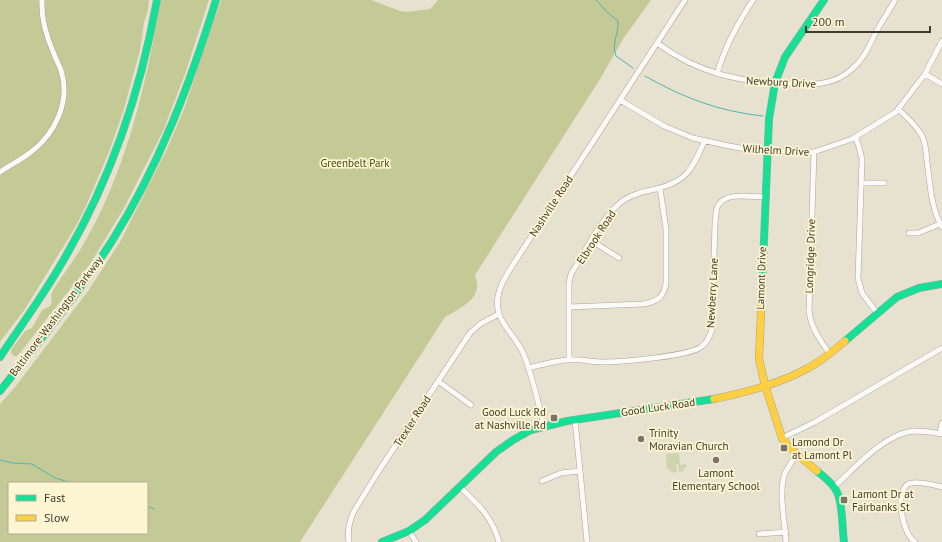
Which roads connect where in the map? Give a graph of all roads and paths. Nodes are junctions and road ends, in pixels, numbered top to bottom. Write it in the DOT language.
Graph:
graph roads {
  1 [pos="42,0"];
  2 [pos="157,0"];
  3 [pos="216,0"];
  4 [pos="685,0"];
  5 [pos="753,0"];
  6 [pos="824,0"];
  7 [pos="895,0"];
  8 [pos="942,41"];
  9 [pos="657,43"];
  10 [pos="717,74"];
  11 [pos="925,74"];
  12 [pos="775,83"];
  13 [pos="942,84"];
  14 [pos="620,100"];
  15 [pos="898,109"];
  16 [pos="856,138"];
  17 [pos="705,140"];
  18 [pos="768,150"];
  19 [pos="814,152"];
  20 [pos="1,169"];
  21 [pos="862,182"];
  22 [pos="884,183"];
  23 [pos="660,188"];
  24 [pos="765,197"];
  25 [pos="941,226"];
  26 [pos="909,233"];
  27 [pos="592,241"];
  28 [pos="619,258"];
  29 [pos="942,284"];
  30 [pos="569,307"];
  31 [pos="877,313"];
  32 [pos="499,314"];
  33 [pos="942,348"];
  34 [pos="830,354"];
  35 [pos="0,357"];
  36 [pos="569,360"];
  37 [pos="528,368"];
  38 [pos="438,381"];
  39 [pos="765,385"];
  40 [pos="0,391"];
  41 [pos="471,405"];
  42 [pos="575,420"];
  43 [pos="942,423"];
  44 [pos="544,426"];
  45 [pos="941,434"];
  46 [pos="782,438"];
  47 [pos="796,454"];
  48 [pos="580,471"];
  49 [pos="542,481"];
  50 [pos="460,487"];
  51 [pos="942,487"];
  52 [pos="834,488"];
  53 [pos="409,531"];
  54 [pos="786,532"];
  55 [pos="760,534"];
  56 [pos="349,542"];
  57 [pos="382,542"];
  58 [pos="416,542"];
  59 [pos="499,542"];
  60 [pos="587,542"];
  61 [pos="786,542"];
  62 [pos="844,542"];
  63 [pos="915,542"];
  1 -- 20 [label="street"];
  2 -- 35 [label="main road, Baltimore-Washington Parkway"];
  3 -- 40 [label="main road, Baltimore-Washington Parkway"];
  4 -- 9 [label="street, Nashville Road"];
  5 -- 10 [label="street"];
  6 -- 12 [label="main road, Lamont Drive"];
  7 -- 12 [label="street, Newburg Drive"];
  8 -- 11 [label="street, Wilhelm Drive"];
  9 -- 10 [label="street, Newburg Drive"];
  9 -- 14 [label="street, Nashville Road"];
  10 -- 12 [label="street, Newburg Drive"];
  11 -- 13 [label="street"];
  11 -- 15 [label="street, Wilhelm Drive"];
  12 -- 18 [label="main road, Lamont Drive"];
  14 -- 17 [label="street, Wilhelm Drive"];
  14 -- 32 [label="street, Nashville Road"];
  15 -- 16 [label="street, Wilhelm Drive"];
  15 -- 25 [label="street"];
  16 -- 19 [label="street, Wilhelm Drive"];
  16 -- 21 [label="street"];
  17 -- 18 [label="street, Wilhelm Drive"];
  17 -- 23 [label="street, Elbrook Road"];
  18 -- 19 [label="street, Wilhelm Drive"];
  18 -- 24 [label="main road, Lamont Drive"];
  19 -- 34 [label="street, Longridge Drive"];
  21 -- 22 [label="street"];
  21 -- 31 [label="street"];
  23 -- 27 [label="street, Elbrook Road"];
  23 -- 30 [label="street"];
  24 -- 36 [label="street, Newberry Lane"];
  24 -- 39 [label="main road, Lamont Drive"];
  25 -- 26 [label="street"];
  27 -- 28 [label="street"];
  27 -- 30 [label="street, Elbrook Road"];
  29 -- 31 [label="main road, Good Luck Road"];
  30 -- 36 [label="street, Elbrook Road"];
  31 -- 34 [label="main road, Good Luck Road"];
  32 -- 37 [label="street, Nashville Road"];
  32 -- 38 [label="street, Trexler Road"];
  33 -- 46 [label="street"];
  34 -- 39 [label="main road, Good Luck Road"];
  36 -- 37 [label="street, Newberry Lane"];
  37 -- 44 [label="street, Nashville Road"];
  38 -- 41 [label="street"];
  38 -- 56 [label="street, Trexler Road"];
  39 -- 42 [label="main road, Good Luck Road"];
  39 -- 46 [label="main road, Lamont Drive"];
  42 -- 44 [label="main road, Good Luck Road"];
  42 -- 48 [label="street"];
  43 -- 45 [label="street"];
  44 -- 50 [label="main road, Good Luck Road"];
  45 -- 52 [label="street"];
  46 -- 47 [label="main road, Lamont Drive"];
  47 -- 52 [label="main road, Lamont Drive"];
  47 -- 54 [label="street"];
  48 -- 49 [label="street"];
  48 -- 60 [label="street"];
  50 -- 53 [label="main road, Good Luck Road"];
  50 -- 59 [label="street"];
  51 -- 63 [label="street"];
  52 -- 62 [label="main road, Lamont Drive"];
  53 -- 57 [label="main road, Good Luck Road"];
  53 -- 58 [label="street"];
  54 -- 55 [label="street"];
  54 -- 61 [label="street"];
}
